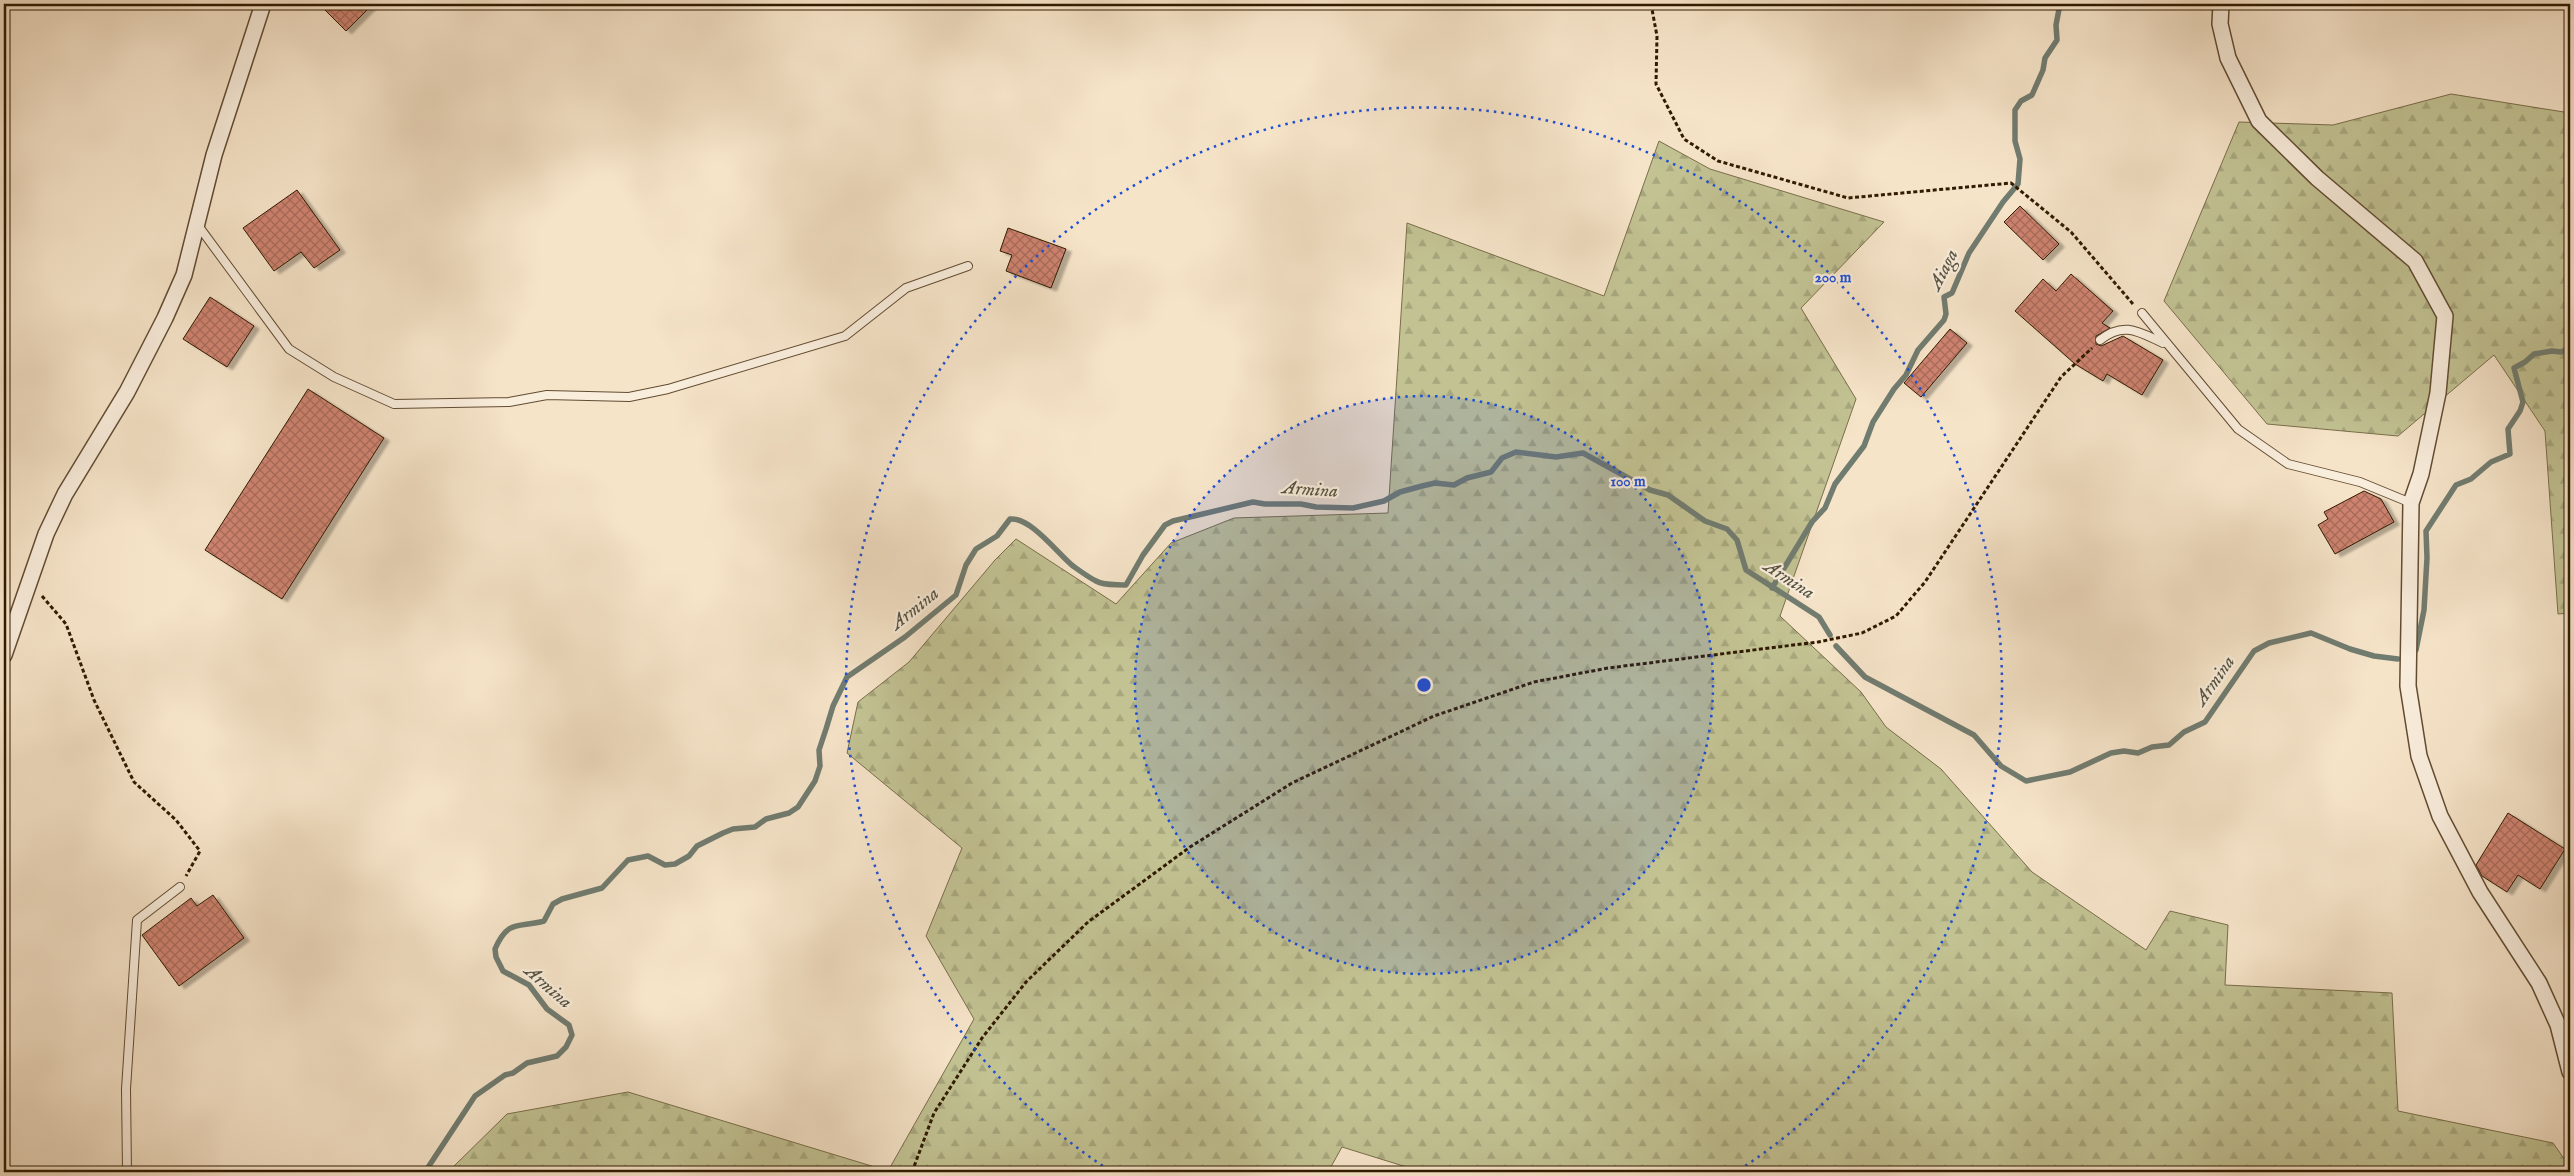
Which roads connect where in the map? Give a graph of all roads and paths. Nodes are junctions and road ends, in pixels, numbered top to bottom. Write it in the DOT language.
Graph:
graph roads {
  1 [pos="263,4"];
  2 [pos="1651,4"];
  3 [pos="2221,4"];
  4 [pos="197,224"];
  5 [pos="968,266"];
  6 [pos="2142,314"];
  7 [pos="2100,340"];
  8 [pos="2165,344"];
  9 [pos="2411,503"];
  10 [pos="30,582"];
  11 [pos="4,655"];
  12 [pos="180,887"];
  13 [pos="2570,1072"];
  14 [pos="127,1172"];
  15 [pos="912,1172"];
  1 -- 4 [label="street"];
  2 -- 6 [label="path"];
  3 -- 9 [label="street"];
  4 -- 5 [label="lane"];
  4 -- 10 [label="street"];
  6 -- 8 [label="lane"];
  7 -- 8 [label="lane"];
  7 -- 15 [label="path"];
  8 -- 9 [label="lane"];
  9 -- 13 [label="street"];
  10 -- 11 [label="street"];
  10 -- 12 [label="path"];
  12 -- 14 [label="lane"];
}
